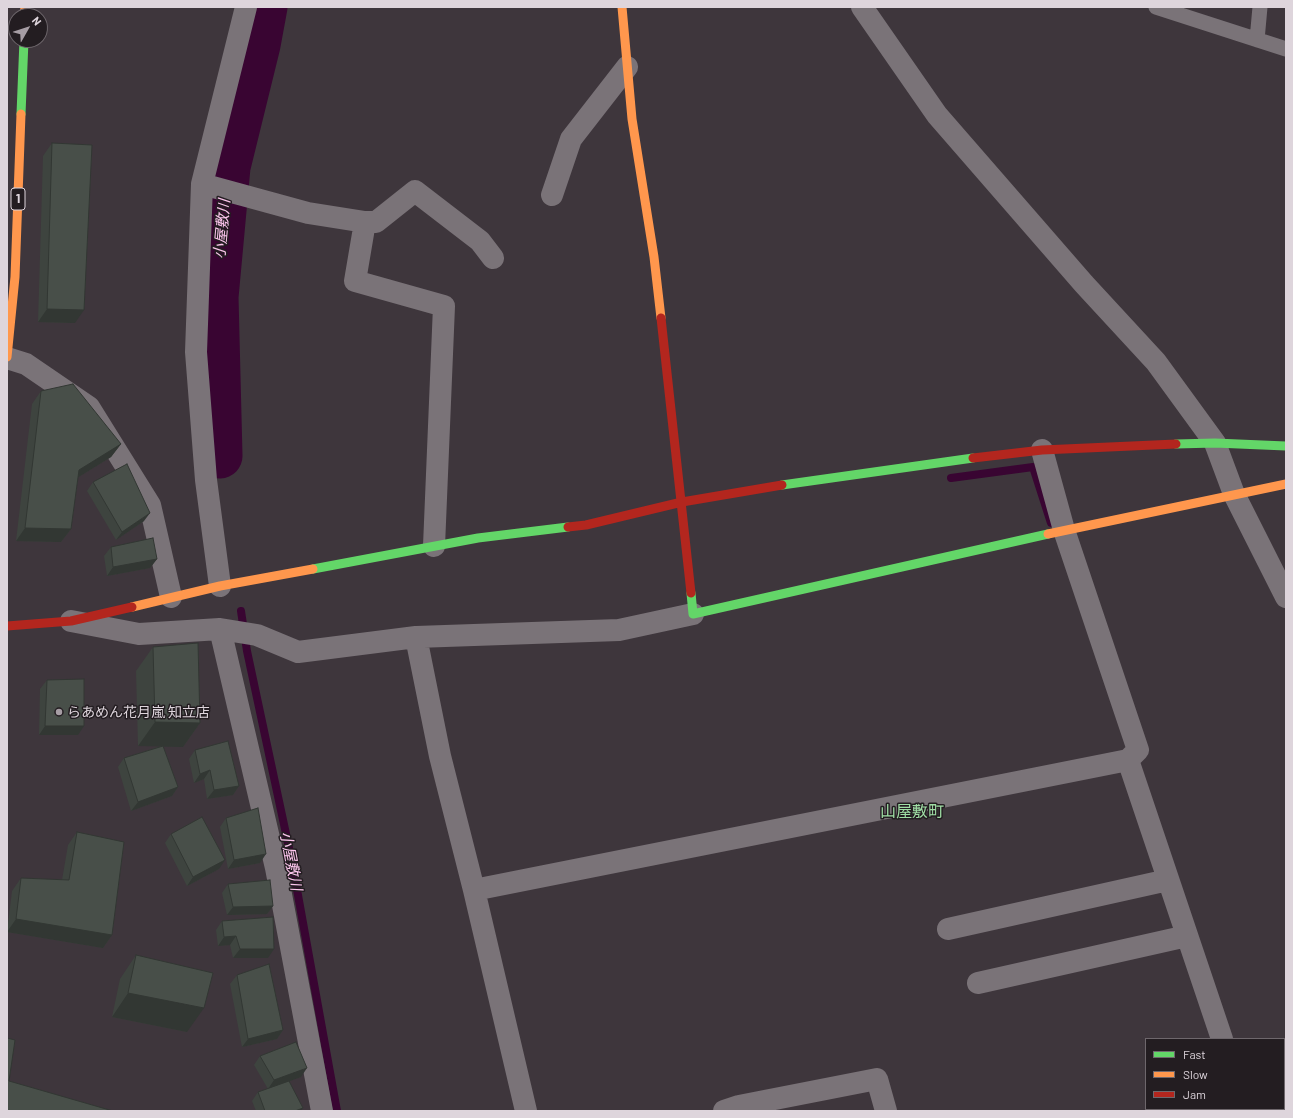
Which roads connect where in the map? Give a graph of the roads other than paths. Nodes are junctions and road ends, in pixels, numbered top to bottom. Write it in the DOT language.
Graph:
graph roads {
  1 [pos="246,7"];
  2 [pos="622,7"];
  3 [pos="862,7"];
  4 [pos="1156,7"];
  5 [pos="1260,7"];
  6 [pos="1257,40"];
  7 [pos="24,48"];
  8 [pos="1286,49"];
  9 [pos="627,67"];
  10 [pos="216,188"];
  11 [pos="552,195"];
  12 [pos="365,222"];
  13 [pos="493,258"];
  14 [pos="7,358"];
  15 [pos="1215,443"];
  16 [pos="1286,446"];
  17 [pos="1042,450"];
  18 [pos="1286,484"];
  19 [pos="1234,494"];
  20 [pos="682,502"];
  21 [pos="1064,530"];
  22 [pos="434,546"];
  23 [pos="220,586"];
  24 [pos="171,597"];
  25 [pos="1286,597"];
  26 [pos="693,614"];
  27 [pos="71,621"];
  28 [pos="7,626"];
  29 [pos="228,630"];
  30 [pos="416,637"];
  31 [pos="1128,760"];
  32 [pos="1168,880"];
  33 [pos="474,890"];
  34 [pos="948,928"];
  35 [pos="1187,936"];
  36 [pos="978,983"];
  37 [pos="1222,1038"];
  38 [pos="322,1111"];
  39 [pos="526,1111"];
  40 [pos="724,1111"];
  41 [pos="886,1111"];
  1 -- 10 [label="street"];
  2 -- 9 [label="main road"];
  3 -- 15 [label="street"];
  4 -- 6 [label="lane"];
  5 -- 6 [label="lane"];
  6 -- 8 [label="lane"];
  7 -- 14 [label="main road, 1"];
  9 -- 11 [label="street"];
  9 -- 20 [label="main road"];
  10 -- 12 [label="street"];
  10 -- 23 [label="street"];
  12 -- 13 [label="street"];
  12 -- 22 [label="street"];
  14 -- 24 [label="street"];
  15 -- 16 [label="main road"];
  15 -- 17 [label="main road"];
  15 -- 19 [label="street"];
  17 -- 20 [label="main road"];
  17 -- 21 [label="street"];
  18 -- 19 [label="main road"];
  19 -- 21 [label="main road"];
  19 -- 25 [label="street"];
  20 -- 22 [label="main road"];
  20 -- 26 [label="main road"];
  21 -- 26 [label="main road"];
  21 -- 31 [label="street"];
  22 -- 23 [label="main road"];
  23 -- 24 [label="main road"];
  24 -- 27 [label="main road"];
  26 -- 30 [label="street"];
  27 -- 28 [label="main road"];
  27 -- 29 [label="street"];
  29 -- 30 [label="street"];
  29 -- 38 [label="street"];
  30 -- 33 [label="street"];
  31 -- 32 [label="street"];
  31 -- 33 [label="street"];
  32 -- 34 [label="street"];
  32 -- 35 [label="street"];
  33 -- 39 [label="street"];
  35 -- 36 [label="street"];
  35 -- 37 [label="street"];
  40 -- 41 [label="street"];
}
